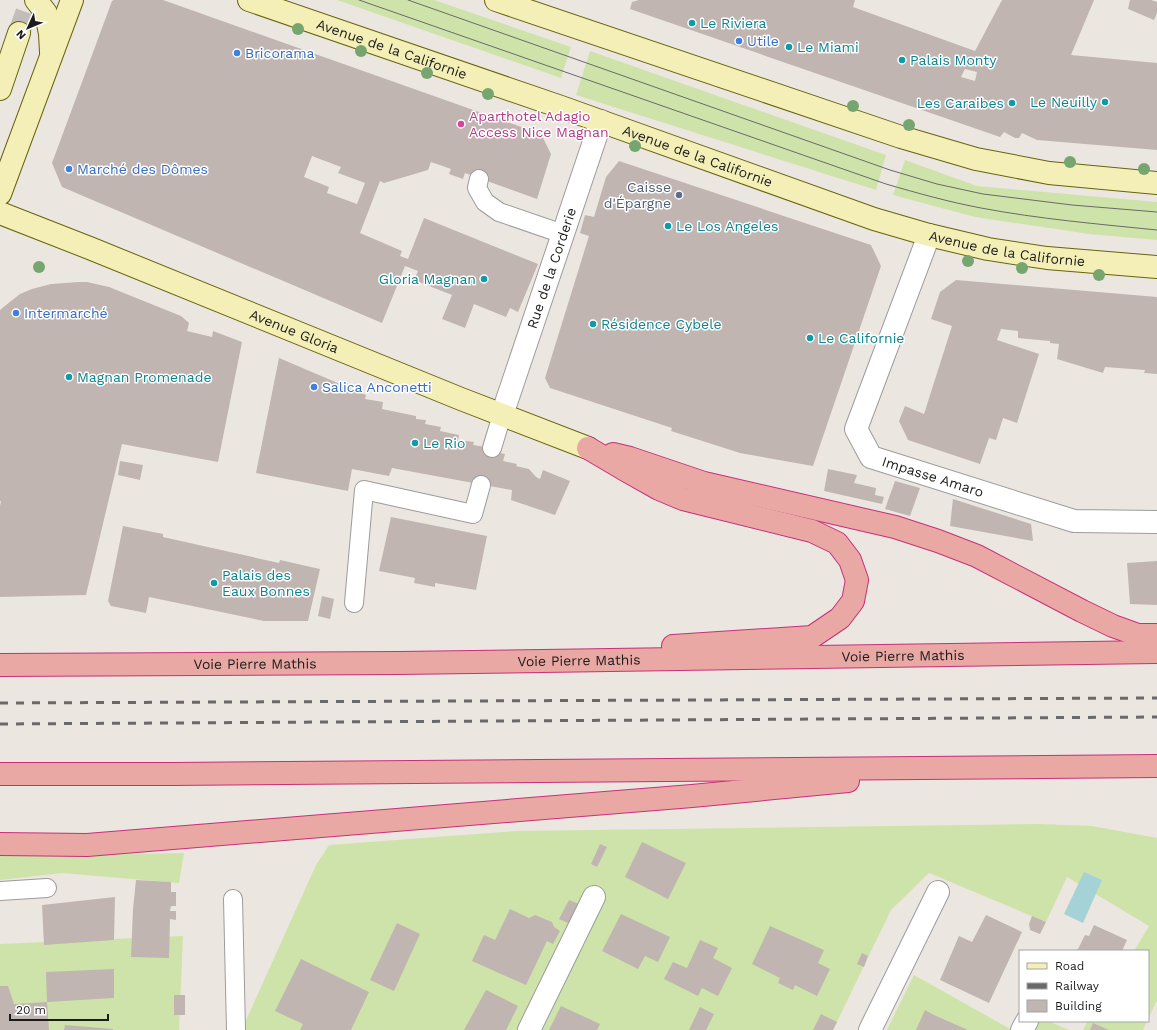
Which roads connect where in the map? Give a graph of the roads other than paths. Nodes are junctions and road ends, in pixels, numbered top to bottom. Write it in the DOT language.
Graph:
graph roads {
  1 [pos="36,0"];
  2 [pos="72,0"];
  3 [pos="249,0"];
  4 [pos="496,0"];
  5 [pos="19,33"];
  6 [pos="51,57"];
  7 [pos="0,89"];
  8 [pos="601,121"];
  9 [pos="479,178"];
  10 [pos="1157,183"];
  11 [pos="0,194"];
  12 [pos="0,213"];
  13 [pos="564,234"];
  14 [pos="929,235"];
  15 [pos="1157,267"];
  16 [pos="502,415"];
  17 [pos="492,448"];
  18 [pos="588,448"];
  19 [pos="481,485"];
  20 [pos="1157,522"];
  21 [pos="354,603"];
  22 [pos="1157,635"];
  23 [pos="1157,652"];
  24 [pos="399,664"];
  25 [pos="0,665"];
  26 [pos="1157,766"];
  27 [pos="1006,767"];
  28 [pos="0,774"];
  29 [pos="0,844"];
  30 [pos="47,888"];
  31 [pos="0,891"];
  32 [pos="938,892"];
  33 [pos="594,897"];
  34 [pos="233,900"];
  35 [pos="236,1030"];
  36 [pos="529,1030"];
  37 [pos="870,1030"];
  1 -- 6 [label="main road"];
  2 -- 6 [label="main road"];
  3 -- 8 [label="main road, Avenue de la Californie"];
  4 -- 10 [label="main road"];
  5 -- 7 [label="main road"];
  6 -- 11 [label="main road"];
  8 -- 13 [label="street, Rue de la Corderie"];
  8 -- 14 [label="main road, Avenue de la Californie"];
  9 -- 13 [label="lane"];
  12 -- 16 [label="main road, Avenue Gloria"];
  13 -- 16 [label="street, Rue de la Corderie"];
  14 -- 15 [label="main road, Avenue de la Californie"];
  14 -- 20 [label="street, Impasse Amaro"];
  16 -- 17 [label="lane"];
  16 -- 18 [label="main road, Avenue Gloria"];
  18 -- 22 [label="highway"];
  18 -- 24 [label="highway"];
  19 -- 21 [label="lane"];
  23 -- 24 [label="highway, Voie Pierre Mathis"];
  24 -- 25 [label="highway, Voie Pierre Mathis"];
  26 -- 27 [label="highway"];
  27 -- 28 [label="highway"];
  27 -- 29 [label="highway"];
  30 -- 31 [label="lane"];
  32 -- 37 [label="street"];
  33 -- 36 [label="street"];
  34 -- 35 [label="lane"];
}
